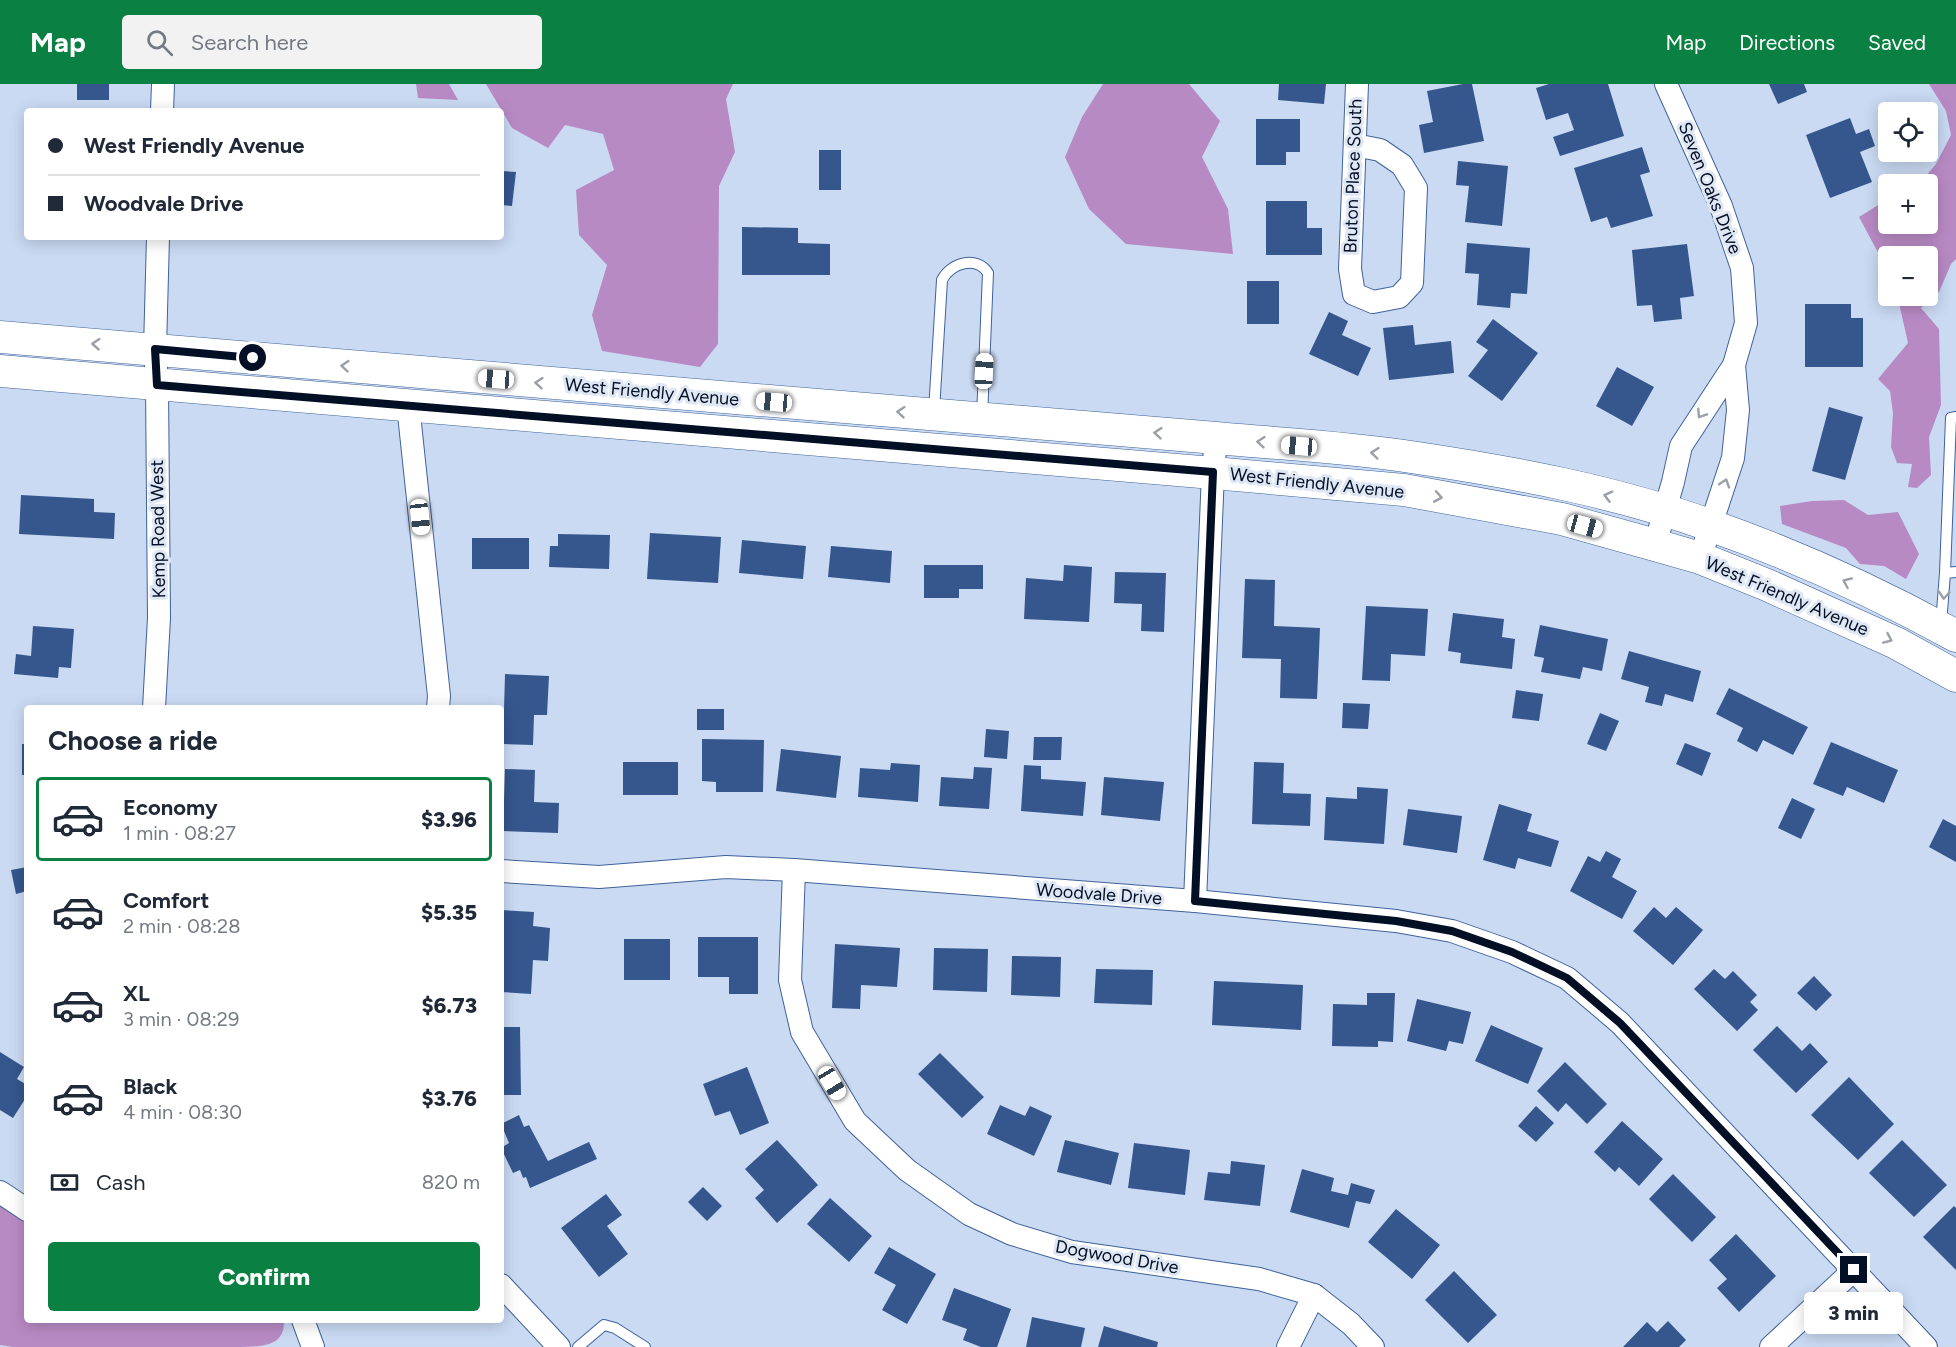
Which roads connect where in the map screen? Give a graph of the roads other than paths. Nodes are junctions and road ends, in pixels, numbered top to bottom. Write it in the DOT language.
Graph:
graph roads {
  1 [pos="163,84"];
  2 [pos="1357,84"];
  3 [pos="1666,84"];
  4 [pos="162,108"];
  5 [pos="1355,145"];
  6 [pos="158,240"];
  7 [pos="0,337"];
  8 [pos="155,349"];
  9 [pos="1734,365"];
  10 [pos="0,371"];
  11 [pos="157,385"];
  12 [pos="408,405"];
  13 [pos="933,415"];
  14 [pos="1956,417"];
  15 [pos="982,418"];
  16 [pos="1216,438"];
  17 [pos="1213,472"];
  18 [pos="1664,511"];
  19 [pos="1711,525"];
  20 [pos="1655,544"];
  21 [pos="1700,558"];
  22 [pos="1951,572"];
  23 [pos="1948,632"];
  24 [pos="1956,676"];
  25 [pos="154,705"];
  26 [pos="438,705"];
  27 [pos="794,870"];
  28 [pos="504,871"];
  29 [pos="1195,901"];
  30 [pos="0,1192"];
  31 [pos="24,1208"];
  32 [pos="1854,1270"];
  33 [pos="504,1288"];
  34 [pos="1314,1295"];
  35 [pos="304,1323"];
  36 [pos="312,1347"];
  37 [pos="559,1347"];
  38 [pos="578,1347"];
  39 [pos="645,1347"];
  40 [pos="1288,1347"];
  41 [pos="1373,1347"];
  42 [pos="1771,1347"];
  43 [pos="1926,1347"];
  1 -- 4 [label="street"];
  2 -- 5 [label="street, Bruton Place South"];
  3 -- 9 [label="street, Seven Oaks Drive"];
  5 -- 5 [label="street, Bruton Place South"];
  6 -- 8 [label="street, Kemp Road West"];
  8 -- 7 [label="main road, West Friendly Avenue, one-way"];
  8 -- 11 [label="street, Kemp Road West"];
  13 -- 8 [label="main road, West Friendly Avenue, one-way"];
  9 -- 18 [label="street, Seven Oaks Drive, one-way"];
  19 -- 9 [label="street, Seven Oaks Drive, one-way"];
  10 -- 11 [label="main road, West Friendly Avenue"];
  11 -- 12 [label="main road, West Friendly Avenue"];
  11 -- 25 [label="street, Kemp Road West"];
  12 -- 17 [label="main road, West Friendly Avenue"];
  12 -- 26 [label="street"];
  13 -- 15 [label="main road, West Friendly Avenue"];
  13 -- 15 [label="lane"];
  14 -- 22 [label="lane"];
  16 -- 15 [label="main road, West Friendly Avenue, one-way"];
  16 -- 17 [label="street"];
  18 -- 16 [label="main road, West Friendly Avenue, one-way"];
  17 -- 20 [label="main road, West Friendly Avenue, one-way"];
  17 -- 29 [label="street"];
  18 -- 19 [label="main road, West Friendly Avenue"];
  18 -- 20 [label="street, Seven Oaks Drive"];
  19 -- 21 [label="street, Seven Oaks Drive"];
  23 -- 19 [label="main road, West Friendly Avenue, one-way"];
  20 -- 21 [label="main road, West Friendly Avenue"];
  21 -- 24 [label="main road, West Friendly Avenue, one-way"];
  22 -- 23 [label="lane, one-way"];
  27 -- 28 [label="street, Woodvale Drive"];
  27 -- 29 [label="street, Woodvale Drive"];
  27 -- 34 [label="street, Dogwood Drive"];
  29 -- 32 [label="street, Woodvale Drive"];
  30 -- 31 [label="street"];
  32 -- 42 [label="street"];
  32 -- 43 [label="street, Woodvale Drive"];
  33 -- 37 [label="street"];
  34 -- 40 [label="street"];
  34 -- 41 [label="street, Dogwood Drive"];
  35 -- 36 [label="street"];
  38 -- 39 [label="lane"];
}
